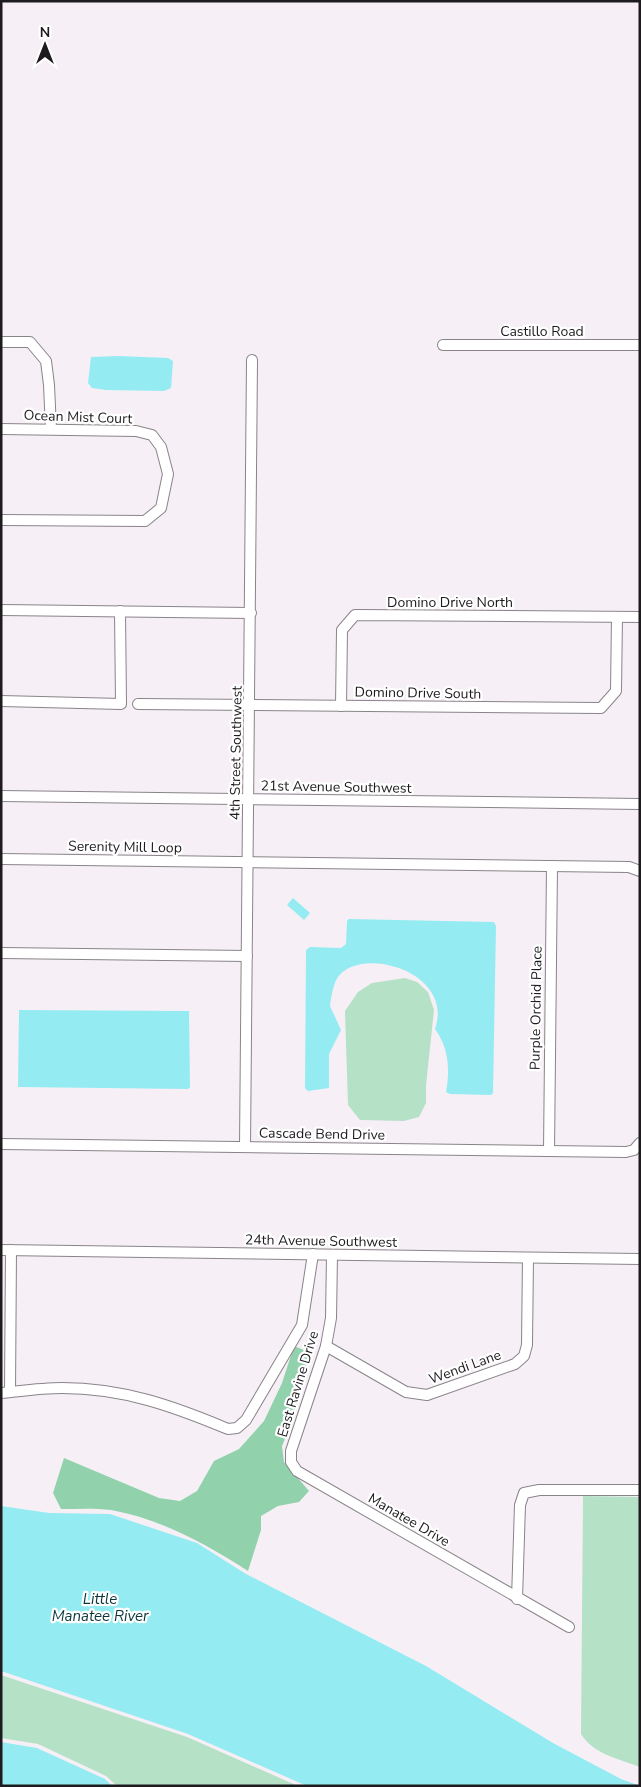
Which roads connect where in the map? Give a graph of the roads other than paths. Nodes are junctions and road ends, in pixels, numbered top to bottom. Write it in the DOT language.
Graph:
graph roads {
  1 [pos="1,342"];
  2 [pos="443,345"];
  3 [pos="640,345"];
  4 [pos="252,360"];
  5 [pos="1,428"];
  6 [pos="51,428"];
  7 [pos="1,520"];
  8 [pos="1,610"];
  9 [pos="120,611"];
  10 [pos="251,613"];
  11 [pos="617,617"];
  12 [pos="640,617"];
  13 [pos="1,701"];
  14 [pos="138,704"];
  15 [pos="251,704"];
  16 [pos="341,706"];
  17 [pos="1,796"];
  18 [pos="248,800"];
  19 [pos="640,804"];
  20 [pos="1,859"];
  21 [pos="248,862"];
  22 [pos="552,866"];
  23 [pos="640,871"];
  24 [pos="1,953"];
  25 [pos="247,956"];
  26 [pos="640,1143"];
  27 [pos="1,1144"];
  28 [pos="245,1147"];
  29 [pos="548,1151"];
  30 [pos="6,1250"];
  31 [pos="313,1254"];
  32 [pos="332,1255"];
  33 [pos="528,1258"];
  34 [pos="640,1259"];
  35 [pos="326,1346"];
  36 [pos="6,1392"];
  37 [pos="291,1462"];
  38 [pos="640,1490"];
  39 [pos="517,1599"];
  40 [pos="569,1627"];
  1 -- 6 [label="street"];
  2 -- 3 [label="street, Castillo Road"];
  4 -- 10 [label="street, 4th Street Southwest"];
  5 -- 6 [label="street, Ocean Mist Court"];
  6 -- 7 [label="street, Ocean Mist Court"];
  8 -- 9 [label="street"];
  9 -- 10 [label="street"];
  9 -- 13 [label="street"];
  10 -- 15 [label="street, 4th Street Southwest"];
  11 -- 12 [label="street, Domino Drive North"];
  11 -- 16 [label="street, Domino Drive South"];
  11 -- 16 [label="street, Domino Drive North"];
  14 -- 15 [label="street, Domino Drive South"];
  15 -- 16 [label="street, Domino Drive South"];
  15 -- 18 [label="street, 4th Street Southwest"];
  17 -- 18 [label="street, 21st Avenue Southwest"];
  18 -- 19 [label="street, 21st Avenue Southwest"];
  18 -- 21 [label="street, 4th Street Southwest"];
  20 -- 21 [label="street, Serenity Mill Loop"];
  21 -- 22 [label="street"];
  21 -- 25 [label="street, 4th Street Southwest"];
  22 -- 23 [label="street"];
  22 -- 29 [label="street, Purple Orchid Place"];
  24 -- 25 [label="street"];
  25 -- 28 [label="street, 4th Street Southwest"];
  26 -- 29 [label="street, Cascade Bend Drive"];
  27 -- 28 [label="street, Cascade Bend Drive"];
  28 -- 29 [label="street, Cascade Bend Drive"];
  30 -- 31 [label="street, 24th Avenue Southwest"];
  30 -- 36 [label="street"];
  31 -- 32 [label="street, 24th Avenue Southwest"];
  31 -- 36 [label="street"];
  32 -- 33 [label="street, 24th Avenue Southwest"];
  32 -- 35 [label="street, East Ravine Drive"];
  33 -- 34 [label="street, 24th Avenue Southwest"];
  33 -- 35 [label="street, Wendi Lane"];
  35 -- 37 [label="street, East Ravine Drive"];
  37 -- 39 [label="street, Manatee Drive"];
  38 -- 39 [label="street"];
  39 -- 40 [label="street, Manatee Drive"];
}
